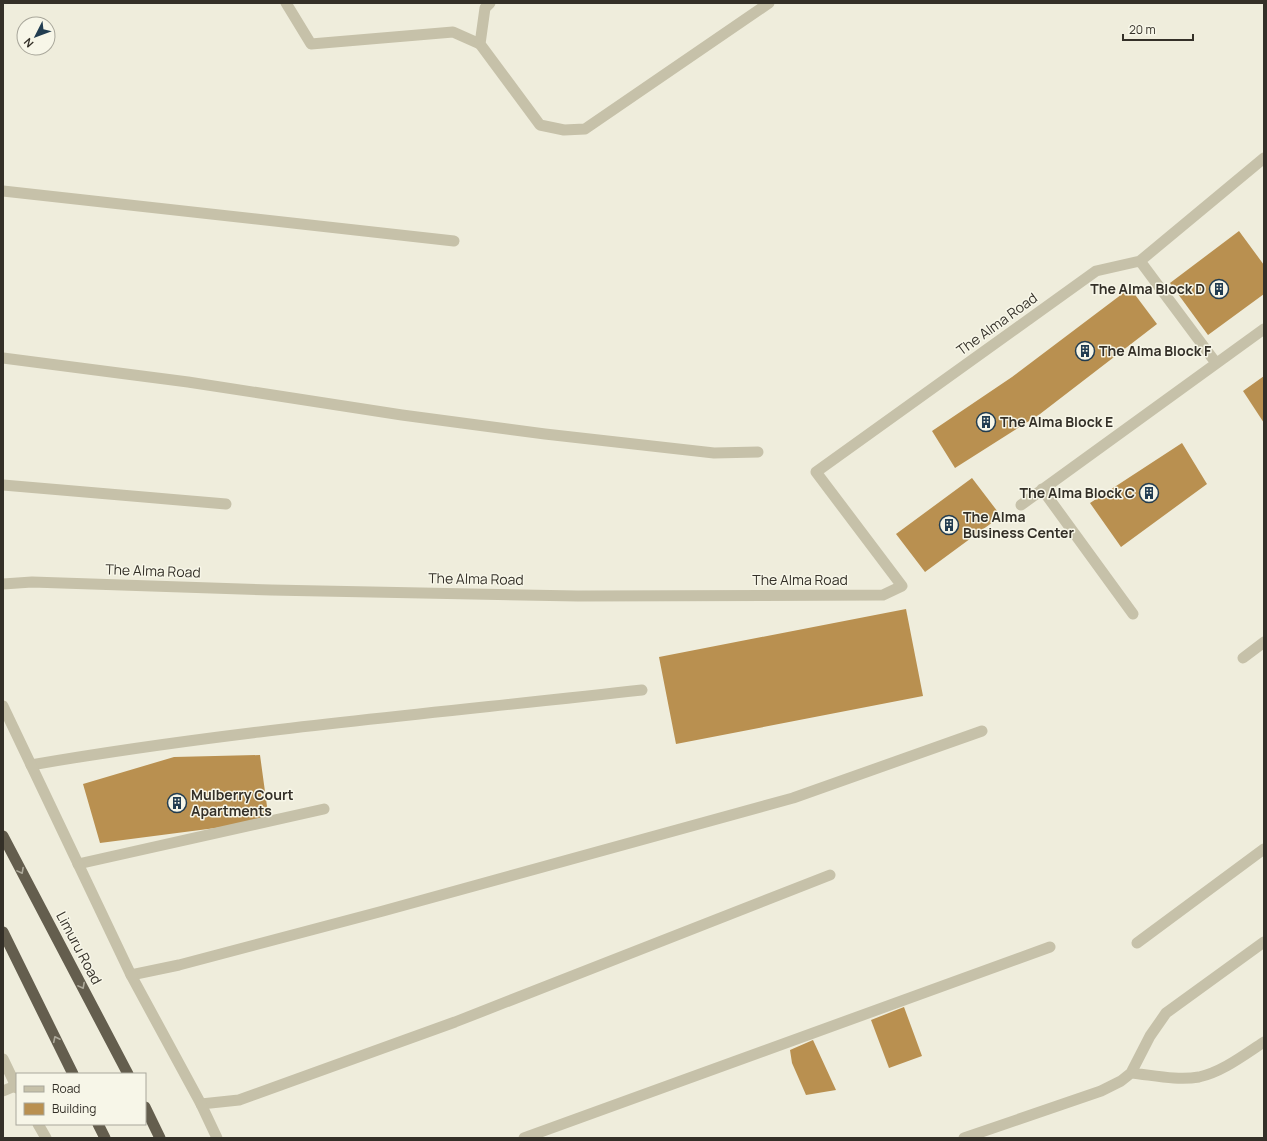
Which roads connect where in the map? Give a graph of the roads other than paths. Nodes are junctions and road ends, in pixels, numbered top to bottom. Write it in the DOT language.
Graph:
graph roads {
  1 [pos="286,3"];
  2 [pos="490,3"];
  3 [pos="768,3"];
  4 [pos="480,44"];
  5 [pos="1264,158"];
  6 [pos="3,191"];
  7 [pos="454,241"];
  8 [pos="1140,261"];
  9 [pos="1264,329"];
  10 [pos="3,358"];
  11 [pos="1216,363"];
  12 [pos="758,452"];
  13 [pos="3,485"];
  14 [pos="1042,489"];
  15 [pos="226,504"];
  16 [pos="1021,505"];
  17 [pos="3,584"];
  18 [pos="1133,614"];
  19 [pos="1264,642"];
  20 [pos="1243,658"];
  21 [pos="642,690"];
  22 [pos="3,706"];
  23 [pos="982,731"];
  24 [pos="31,765"];
  25 [pos="324,809"];
  26 [pos="3,836"];
  27 [pos="1264,849"];
  28 [pos="78,864"];
  29 [pos="830,875"];
  30 [pos="3,932"];
  31 [pos="1264,942"];
  32 [pos="1137,943"];
  33 [pos="1050,947"];
  34 [pos="131,975"];
  35 [pos="1264,1042"];
  36 [pos="3,1059"];
  37 [pos="73,1073"];
  38 [pos="127,1073"];
  39 [pos="1131,1073"];
  40 [pos="16,1087"];
  41 [pos="3,1091"];
  42 [pos="201,1104"];
  43 [pos="146,1108"];
  44 [pos="39,1125"];
  45 [pos="98,1125"];
  46 [pos="46,1138"];
  47 [pos="105,1138"];
  48 [pos="160,1138"];
  49 [pos="217,1138"];
  50 [pos="524,1138"];
  51 [pos="964,1138"];
  1 -- 4 [label="street"];
  2 -- 4 [label="street"];
  3 -- 4 [label="street"];
  5 -- 8 [label="street, The Alma Road"];
  6 -- 7 [label="street"];
  8 -- 11 [label="street"];
  8 -- 17 [label="street, The Alma Road"];
  9 -- 11 [label="street"];
  10 -- 12 [label="street"];
  11 -- 14 [label="street"];
  13 -- 15 [label="street"];
  14 -- 16 [label="street"];
  14 -- 18 [label="street"];
  19 -- 20 [label="street"];
  21 -- 24 [label="street"];
  22 -- 24 [label="street"];
  23 -- 34 [label="street"];
  24 -- 28 [label="street"];
  25 -- 28 [label="street"];
  26 -- 38 [label="highway, Limuru Road, one-way"];
  27 -- 32 [label="street"];
  28 -- 34 [label="street"];
  29 -- 42 [label="street"];
  37 -- 30 [label="highway, one-way"];
  31 -- 39 [label="street"];
  33 -- 50 [label="street"];
  34 -- 42 [label="street"];
  35 -- 39 [label="street"];
  36 -- 40 [label="street"];
  39 -- 51 [label="street"];
  40 -- 41 [label="street"];
  42 -- 49 [label="street"];
  43 -- 48 [label="highway"];
  44 -- 46 [label="street"];
  45 -- 47 [label="highway"];
}
